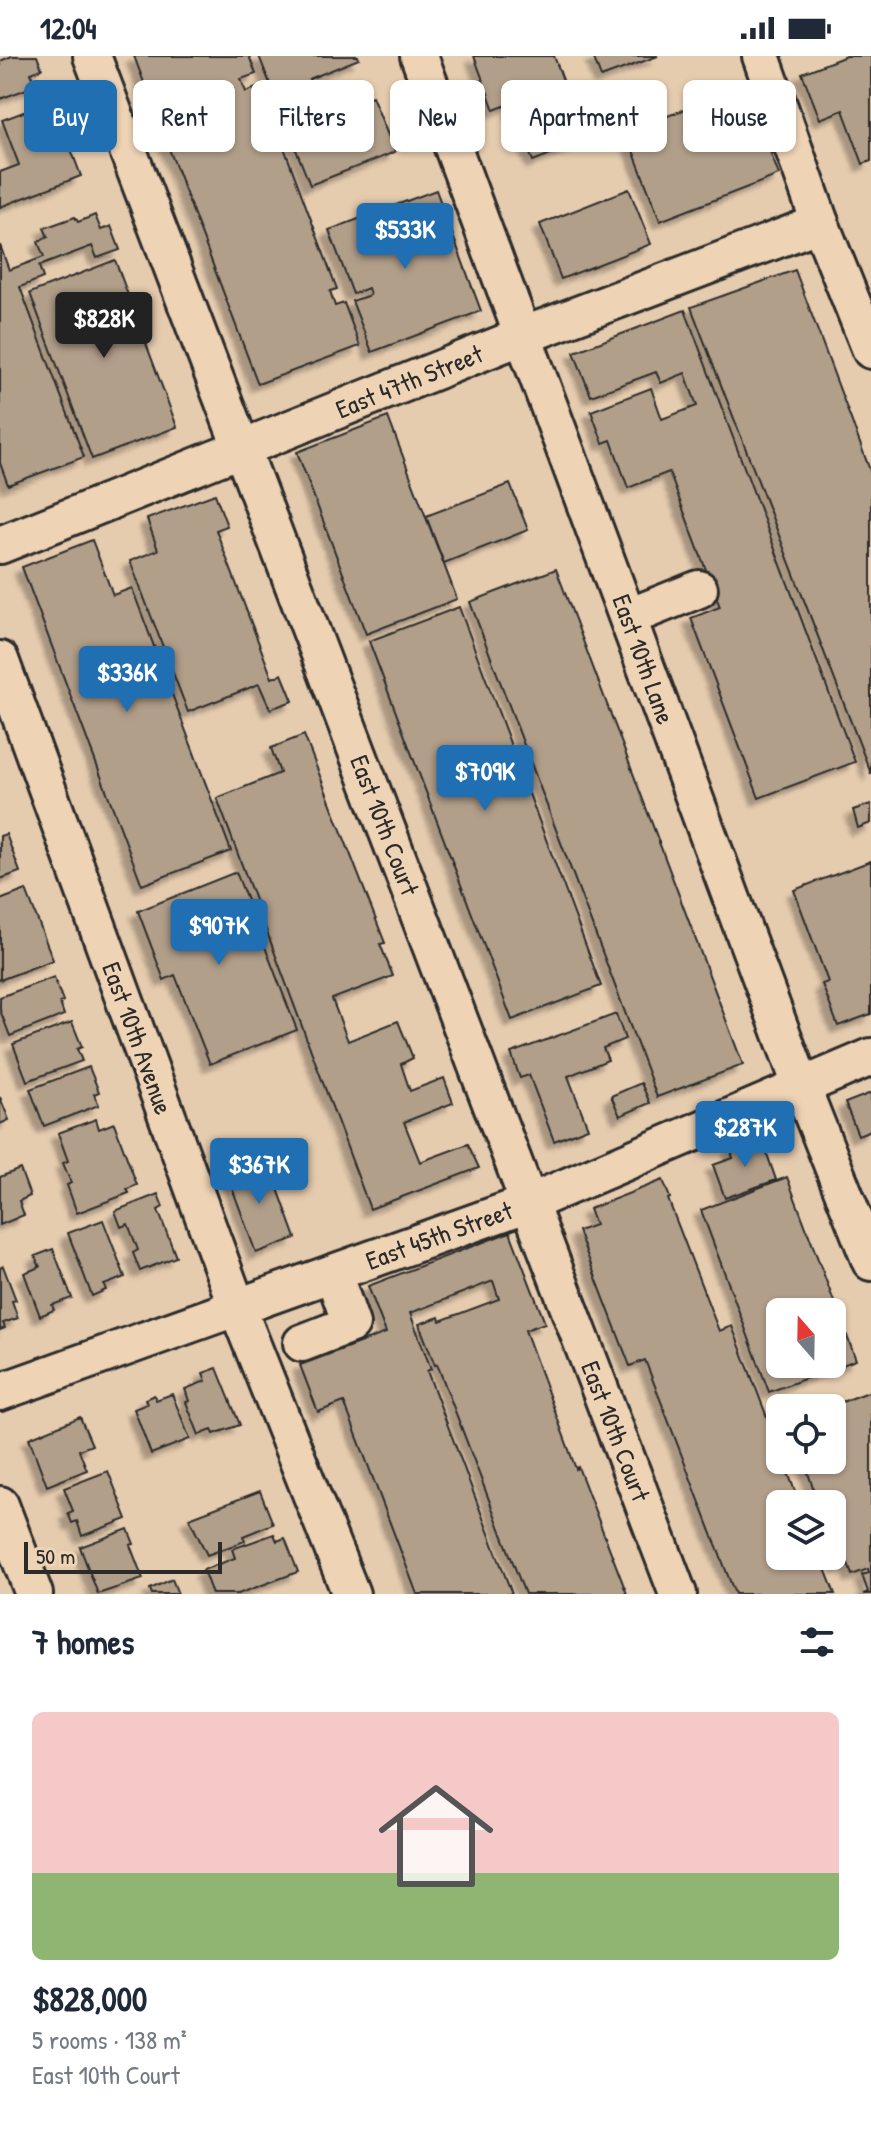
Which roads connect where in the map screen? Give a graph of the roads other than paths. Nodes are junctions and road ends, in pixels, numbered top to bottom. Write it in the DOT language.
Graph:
graph roads {
  1 [pos="92,56"];
  2 [pos="419,56"];
  3 [pos="761,56"];
  4 [pos="820,223"];
  5 [pos="525,335"];
  6 [pos="871,350"];
  7 [pos="241,448"];
  8 [pos="0,545"];
  9 [pos="699,589"];
  10 [pos="629,617"];
  11 [pos="0,660"];
  12 [pos="871,1057"];
  13 [pos="802,1088"];
  14 [pos="529,1203"];
  15 [pos="871,1262"];
  16 [pos="333,1273"];
  17 [pos="237,1307"];
  18 [pos="302,1343"];
  19 [pos="0,1392"];
  20 [pos="0,1505"];
  21 [pos="34,1594"];
  22 [pos="351,1594"];
  23 [pos="678,1594"];
  1 -- 7 [label="street, East 10th Court"];
  2 -- 5 [label="street, East 10th Lane"];
  3 -- 4 [label="street"];
  4 -- 5 [label="street, East 47th Street"];
  4 -- 6 [label="street"];
  5 -- 7 [label="street, East 47th Street"];
  5 -- 10 [label="street, East 10th Lane"];
  7 -- 8 [label="street, East 47th Street"];
  7 -- 14 [label="street, East 10th Court"];
  9 -- 10 [label="street"];
  10 -- 13 [label="street, East 10th Lane"];
  11 -- 17 [label="street, East 10th Avenue"];
  12 -- 13 [label="street, East 45th Street"];
  13 -- 14 [label="street, East 45th Street"];
  13 -- 15 [label="street, East 10th Lane"];
  14 -- 16 [label="street, East 45th Street"];
  14 -- 23 [label="street, East 10th Court"];
  16 -- 17 [label="street, East 45th Street"];
  16 -- 18 [label="street"];
  17 -- 19 [label="street, East 45th Street"];
  17 -- 22 [label="street, East 10th Avenue"];
  20 -- 21 [label="street"];
}
